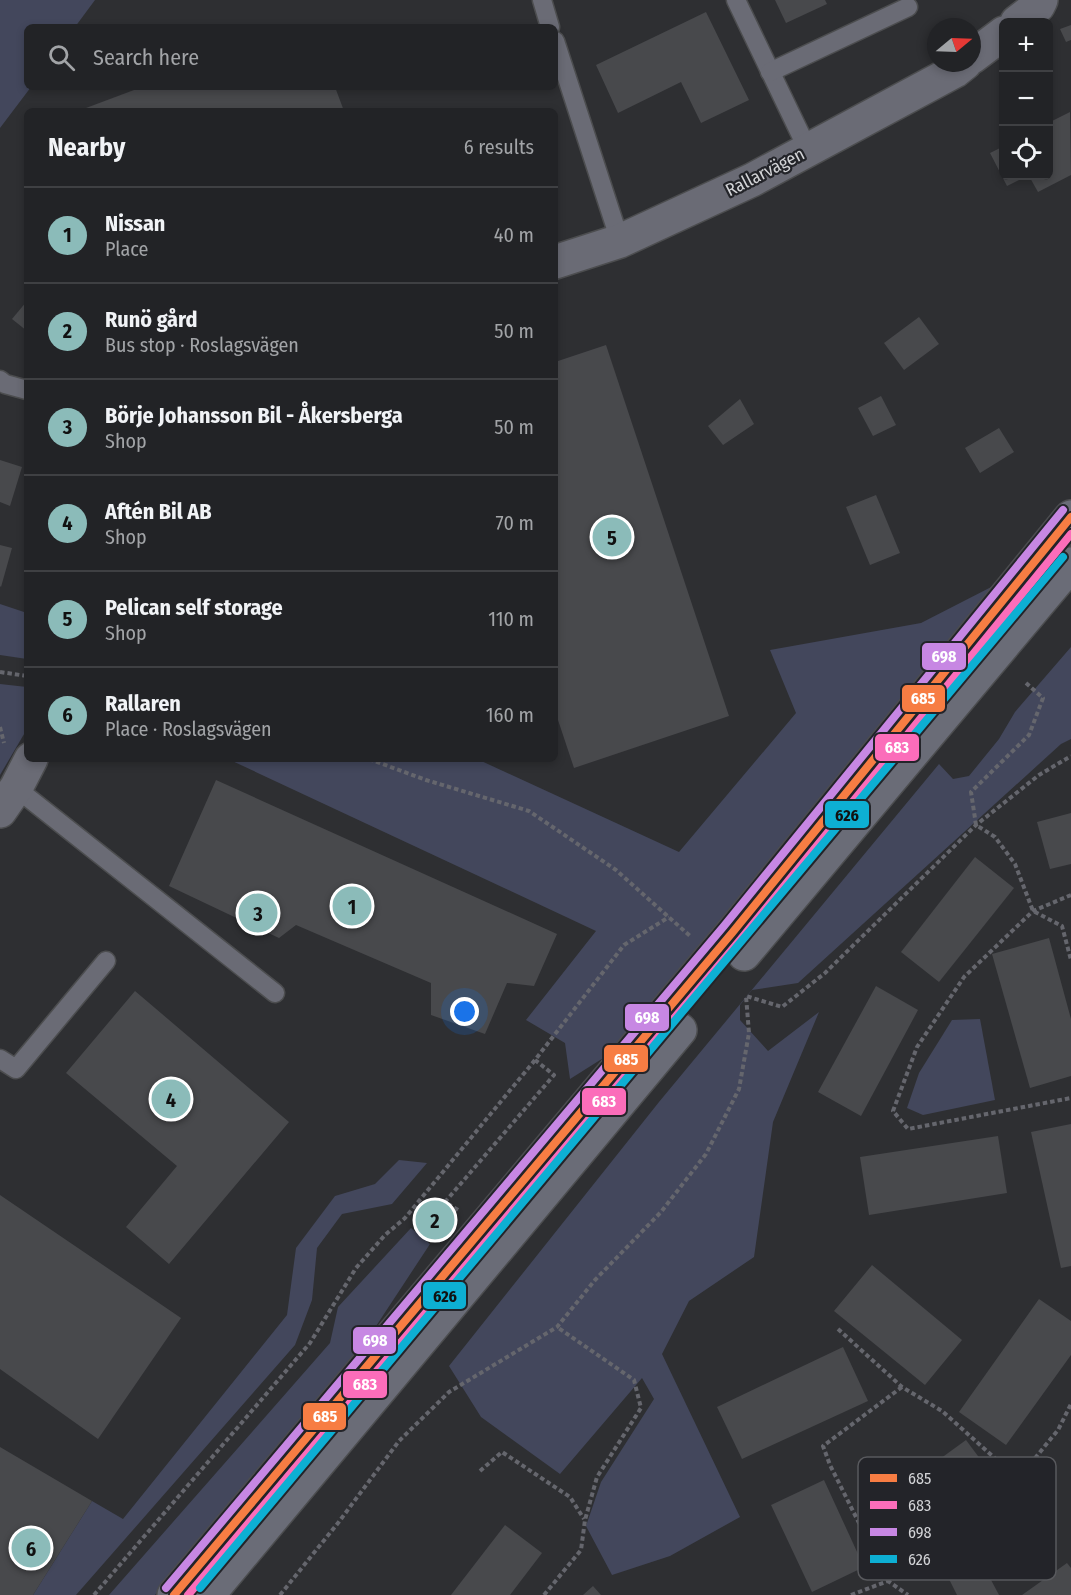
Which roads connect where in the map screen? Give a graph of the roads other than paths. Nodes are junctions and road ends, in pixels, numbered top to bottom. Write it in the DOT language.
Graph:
graph roads {
  1 [pos="542,0"];
  2 [pos="736,0"];
  3 [pos="1041,0"];
  4 [pos="908,7"];
  5 [pos="1022,18"];
  6 [pos="549,24"];
  7 [pos="999,37"];
  8 [pos="558,50"];
  9 [pos="981,50"];
  10 [pos="770,72"];
  11 [pos="953,72"];
  12 [pos="808,150"];
  13 [pos="620,241"];
  14 [pos="558,261"];
  15 [pos="0,380"];
  16 [pos="24,389"];
  17 [pos="1071,517"];
  18 [pos="1071,564"];
  19 [pos="29,762"];
  20 [pos="8,800"];
  21 [pos="106,961"];
  22 [pos="274,993"];
  23 [pos="0,1059"];
  24 [pos="174,1595"];
  25 [pos="208,1595"];
  1 -- 6 [label="lane"];
  2 -- 10 [label="lane"];
  3 -- 5 [label="street"];
  4 -- 10 [label="lane"];
  7 -- 9 [label="street"];
  8 -- 13 [label="lane"];
  10 -- 12 [label="lane"];
  11 -- 12 [label="street, Rallarvägen"];
  12 -- 13 [label="street, Rallarvägen"];
  13 -- 14 [label="street, Rallarvägen"];
  15 -- 16 [label="lane"];
  17 -- 24 [label="main road"];
  18 -- 25 [label="main road"];
  19 -- 20 [label="street"];
  20 -- 22 [label="lane"];
  21 -- 23 [label="lane"];
}
